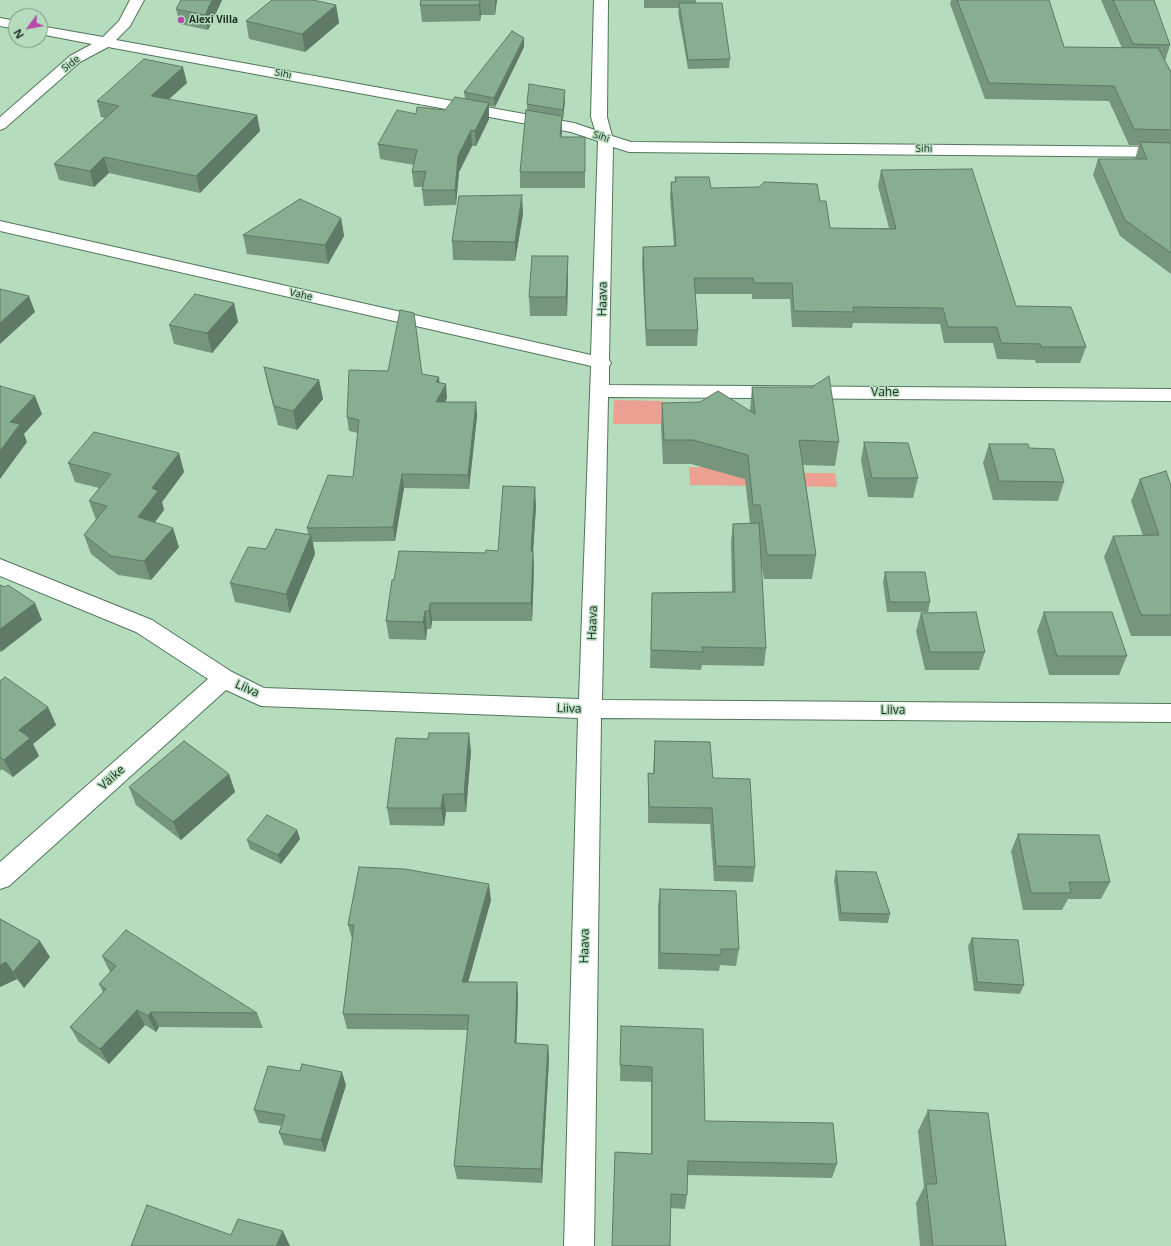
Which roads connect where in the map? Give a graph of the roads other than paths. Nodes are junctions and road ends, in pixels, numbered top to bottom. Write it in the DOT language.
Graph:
graph roads {
  1 [pos="137,0"];
  2 [pos="601,0"];
  3 [pos="48,31"];
  4 [pos="106,42"];
  5 [pos="0,125"];
  6 [pos="605,137"];
  7 [pos="1171,152"];
  8 [pos="0,226"];
  9 [pos="602,363"];
  10 [pos="600,391"];
  11 [pos="1171,395"];
  12 [pos="0,567"];
  13 [pos="224,678"];
  14 [pos="590,709"];
  15 [pos="1171,713"];
  16 [pos="0,878"];
  17 [pos="579,1246"];
  1 -- 4 [label="street, Side"];
  2 -- 6 [label="street, Haava"];
  3 -- 4 [label="street, Sihi"];
  4 -- 5 [label="street, Side"];
  4 -- 6 [label="street, Sihi"];
  6 -- 7 [label="street, Sihi"];
  6 -- 9 [label="street, Haava"];
  8 -- 9 [label="street, Vahe"];
  9 -- 10 [label="street, Haava"];
  10 -- 11 [label="street, Vahe"];
  10 -- 14 [label="street, Haava"];
  12 -- 13 [label="street, Liiva"];
  13 -- 14 [label="street, Liiva"];
  13 -- 16 [label="street, Väike"];
  14 -- 15 [label="street, Liiva"];
  14 -- 17 [label="street, Haava"];
}
